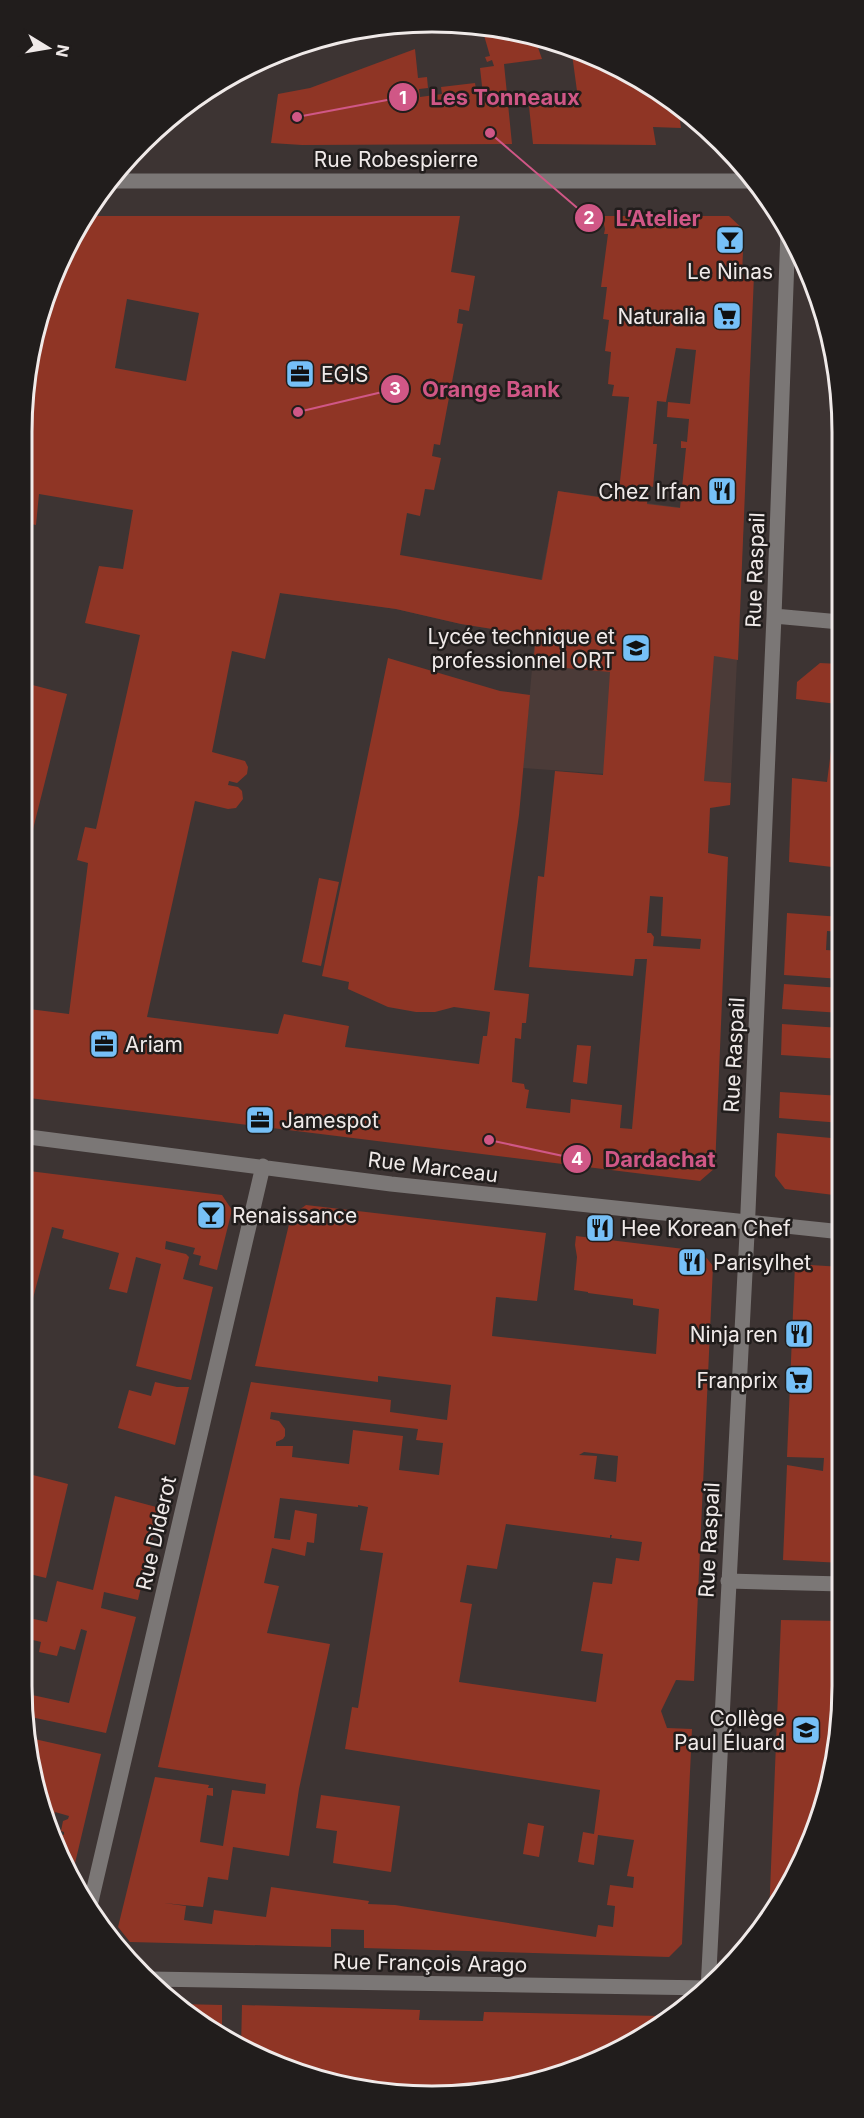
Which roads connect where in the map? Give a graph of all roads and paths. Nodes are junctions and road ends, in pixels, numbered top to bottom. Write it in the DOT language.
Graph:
graph roads {
  1 [pos="120,181"];
  2 [pos="744,181"];
  3 [pos="787,248"];
  4 [pos="774,616"];
  5 [pos="832,621"];
  6 [pos="32,1137"];
  7 [pos="263,1166"];
  8 [pos="747,1222"];
  9 [pos="832,1231"];
  10 [pos="728,1581"];
  11 [pos="832,1584"];
  12 [pos="92,1897"];
  13 [pos="709,1975"];
  14 [pos="160,1979"];
  15 [pos="694,1989"];
  1 -- 2 [label="street, Rue Robespierre"];
  3 -- 4 [label="street, Rue Raspail"];
  4 -- 5 [label="street"];
  4 -- 8 [label="street, Rue Raspail"];
  6 -- 7 [label="street, Rue Marceau"];
  7 -- 8 [label="street, Rue Marceau"];
  7 -- 12 [label="street, Rue Diderot"];
  8 -- 9 [label="street, Rue Marceau"];
  8 -- 10 [label="street, Rue Raspail"];
  10 -- 11 [label="street"];
  10 -- 13 [label="street, Rue Raspail"];
  14 -- 15 [label="street, Rue François Arago"];
}
